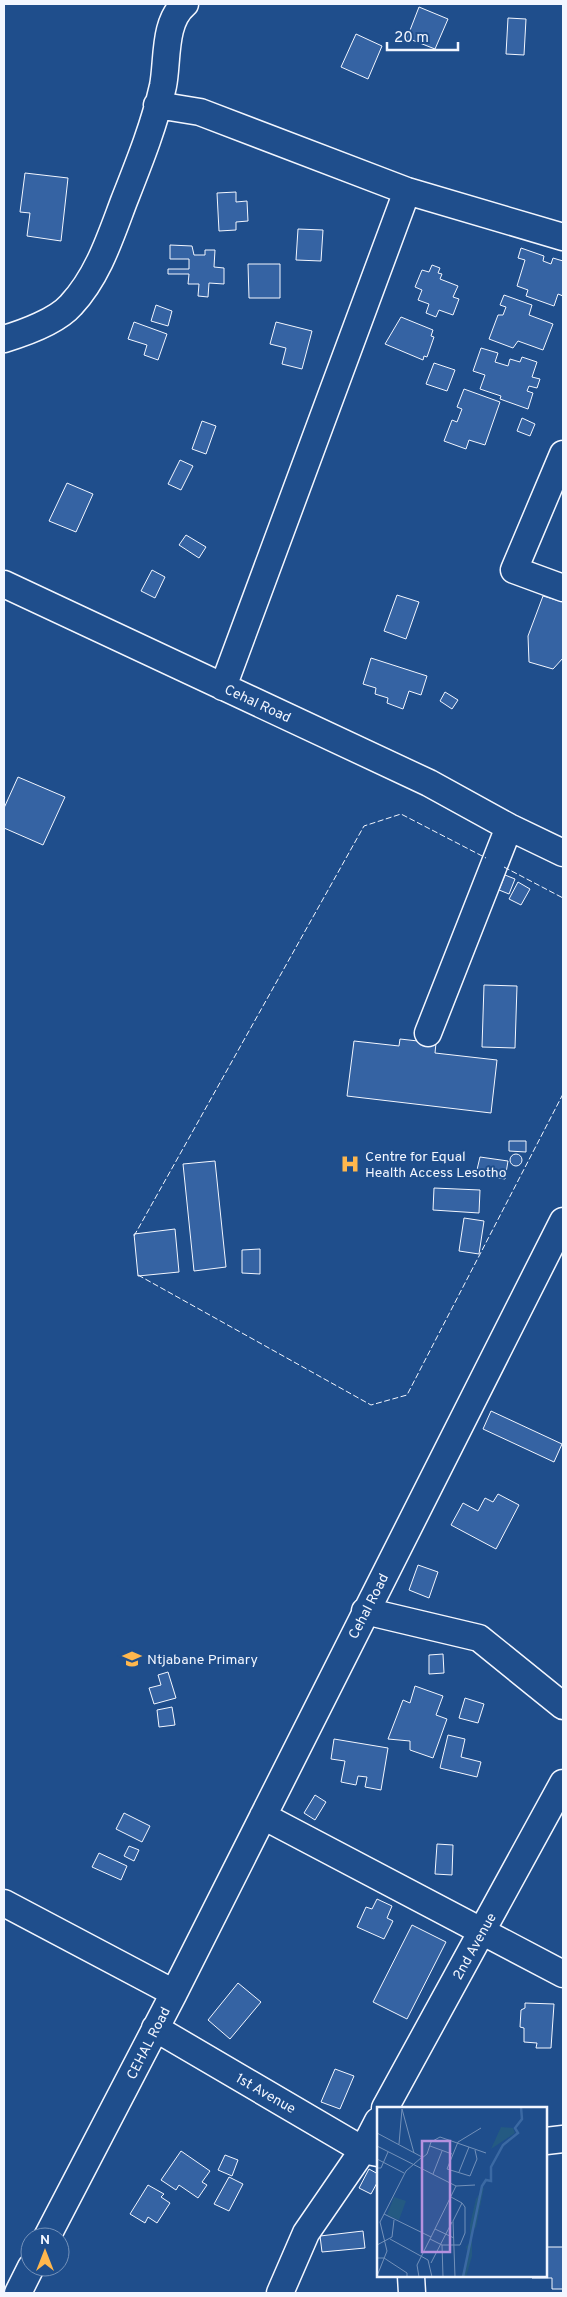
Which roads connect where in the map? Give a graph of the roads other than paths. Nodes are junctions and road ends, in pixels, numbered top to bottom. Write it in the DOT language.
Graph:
graph roads {
  1 [pos="185,4"];
  2 [pos="157,105"];
  3 [pos="407,191"];
  4 [pos="563,237"];
  5 [pos="4,339"];
  6 [pos="563,454"];
  7 [pos="4,584"];
  8 [pos="563,588"];
  9 [pos="223,686"];
  10 [pos="509,827"];
  11 [pos="563,852"];
  12 [pos="428,1032"];
  13 [pos="563,1221"];
  14 [pos="365,1611"];
  15 [pos="563,1706"];
  16 [pos="563,1783"];
  17 [pos="262,1816"];
  18 [pos="4,1902"];
  19 [pos="482,1931"];
  20 [pos="563,1974"];
  21 [pos="174,1993"];
  22 [pos="155,2028"];
  23 [pos="386,2107"];
  24 [pos="377,2125"];
  25 [pos="563,2139"];
  26 [pos="547,2141"];
  27 [pos="370,2151"];
  28 [pos="52,2227"];
  29 [pos="26,2277"];
  30 [pos="411,2277"];
  31 [pos="18,2293"];
  32 [pos="280,2293"];
  33 [pos="412,2293"];
  1 -- 2 [label="street"];
  2 -- 3 [label="street"];
  2 -- 5 [label="street"];
  3 -- 4 [label="street"];
  3 -- 9 [label="street"];
  6 -- 8 [label="street"];
  7 -- 9 [label="street, Cehal Road"];
  9 -- 10 [label="street, Cehal Road"];
  10 -- 11 [label="street, Cehal Road"];
  10 -- 12 [label="street"];
  13 -- 14 [label="street, Cehal Road"];
  14 -- 15 [label="street"];
  14 -- 17 [label="street, Cehal Road"];
  16 -- 19 [label="street, 2nd Avenue"];
  17 -- 19 [label="street"];
  17 -- 21 [label="street, Cehal Road"];
  18 -- 21 [label="street, CEHAL Road"];
  19 -- 20 [label="street"];
  19 -- 23 [label="street, 2nd Avenue"];
  21 -- 22 [label="street, CEHAL Road"];
  22 -- 27 [label="street, 1st Avenue"];
  22 -- 28 [label="street, CEHAL Road"];
  24 -- 27 [label="street"];
  25 -- 26 [label="street"];
  27 -- 32 [label="street"];
  29 -- 31 [label="street"];
  30 -- 33 [label="street"];
}
